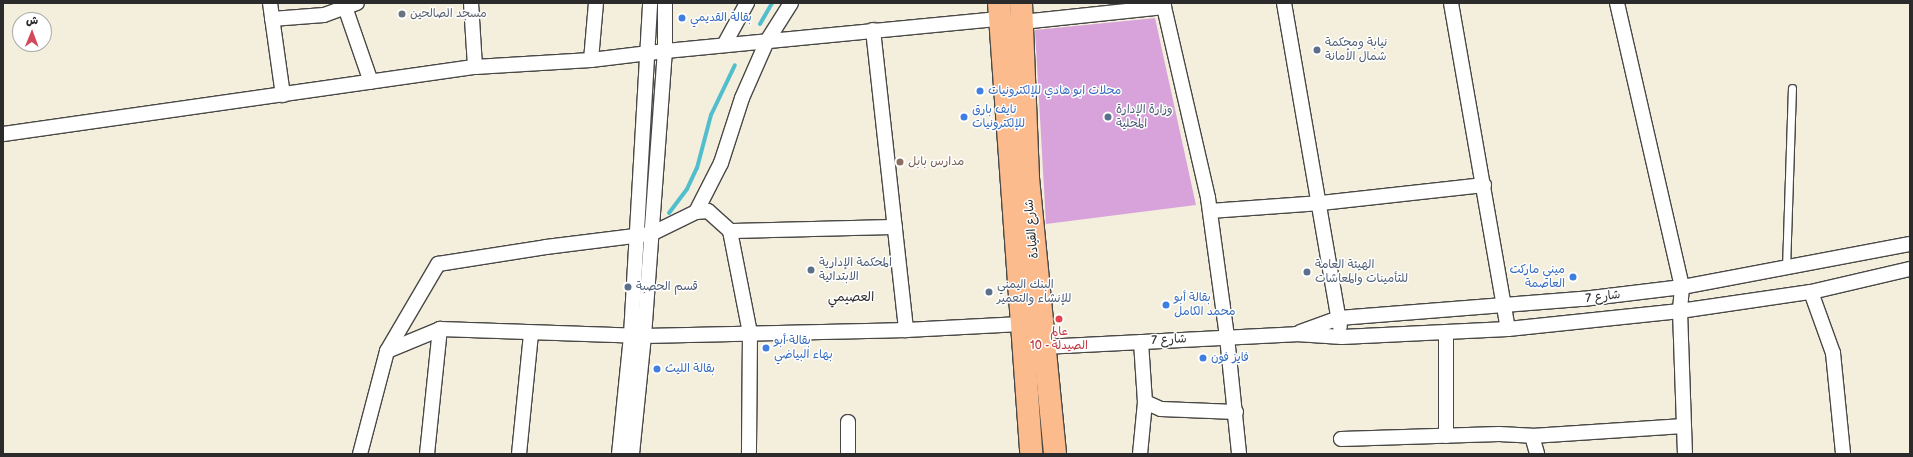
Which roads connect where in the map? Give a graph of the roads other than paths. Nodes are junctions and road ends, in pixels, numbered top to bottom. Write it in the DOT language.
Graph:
graph roads {
  1 [pos="270,3"];
  2 [pos="471,3"];
  3 [pos="596,3"];
  4 [pos="650,3"];
  5 [pos="665,3"];
  6 [pos="747,3"];
  7 [pos="791,3"];
  8 [pos="1284,3"];
  9 [pos="1451,3"];
  10 [pos="1617,3"];
  11 [pos="351,5"];
  12 [pos="1164,5"];
  13 [pos="323,9"];
  14 [pos="999,11"];
  15 [pos="1022,12"];
  16 [pos="272,19"];
  17 [pos="873,30"];
  18 [pos="767,41"];
  19 [pos="724,45"];
  20 [pos="665,51"];
  21 [pos="649,53"];
  22 [pos="591,60"];
  23 [pos="475,68"];
  24 [pos="371,82"];
  25 [pos="1792,88"];
  26 [pos="283,95"];
  27 [pos="3,134"];
  28 [pos="1484,185"];
  29 [pos="1321,203"];
  30 [pos="1210,211"];
  31 [pos="696,212"];
  32 [pos="895,227"];
  33 [pos="730,231"];
  34 [pos="651,234"];
  35 [pos="636,236"];
  36 [pos="1910,244"];
  37 [pos="1786,268"];
  38 [pos="1910,269"];
  39 [pos="1682,287"];
  40 [pos="1811,292"];
  41 [pos="1506,305"];
  42 [pos="1680,311"];
  43 [pos="1339,318"];
  44 [pos="1022,324"];
  45 [pos="1508,328"];
  46 [pos="440,329"];
  47 [pos="906,330"];
  48 [pos="531,333"];
  49 [pos="750,333"];
  50 [pos="1296,334"];
  51 [pos="1446,334"];
  52 [pos="638,336"];
  53 [pos="1227,337"];
  54 [pos="1342,337"];
  55 [pos="1141,342"];
  56 [pos="1043,347"];
  57 [pos="387,351"];
  58 [pos="1146,402"];
  59 [pos="1236,412"];
  60 [pos="848,422"];
  61 [pos="1684,426"];
  62 [pos="1446,436"];
  63 [pos="1532,436"];
  64 [pos="1341,439"];
  65 [pos="360,454"];
  66 [pos="427,454"];
  67 [pos="519,454"];
  68 [pos="619,454"];
  69 [pos="632,454"];
  70 [pos="749,454"];
  71 [pos="848,454"];
  72 [pos="1031,454"];
  73 [pos="1055,454"];
  74 [pos="1140,454"];
  75 [pos="1239,454"];
  76 [pos="1537,454"];
  77 [pos="1685,454"];
  78 [pos="1843,454"];
  1 -- 16 [label="street"];
  2 -- 23 [label="street"];
  3 -- 22 [label="street"];
  4 -- 21 [label="street"];
  5 -- 20 [label="street"];
  6 -- 19 [label="street"];
  7 -- 18 [label="street"];
  8 -- 29 [label="street"];
  9 -- 28 [label="street"];
  10 -- 39 [label="street"];
  11 -- 13 [label="street"];
  11 -- 24 [label="street"];
  12 -- 15 [label="street"];
  12 -- 30 [label="street"];
  13 -- 16 [label="street"];
  14 -- 17 [label="street"];
  14 -- 44 [label="main road, شارع القيادة"];
  15 -- 56 [label="main road, شارع القيادة"];
  16 -- 26 [label="street"];
  17 -- 18 [label="street"];
  17 -- 32 [label="street"];
  18 -- 19 [label="street"];
  18 -- 31 [label="street"];
  19 -- 20 [label="street"];
  20 -- 21 [label="street"];
  20 -- 34 [label="street"];
  21 -- 22 [label="street"];
  21 -- 35 [label="street"];
  22 -- 23 [label="street"];
  23 -- 24 [label="street"];
  24 -- 26 [label="street"];
  25 -- 37 [label="lane"];
  26 -- 27 [label="street"];
  28 -- 29 [label="street"];
  28 -- 41 [label="street"];
  29 -- 30 [label="street"];
  29 -- 43 [label="street"];
  30 -- 53 [label="street"];
  31 -- 33 [label="street"];
  31 -- 34 [label="street"];
  32 -- 33 [label="street"];
  32 -- 47 [label="street"];
  33 -- 49 [label="street"];
  34 -- 35 [label="street"];
  34 -- 52 [label="street"];
  35 -- 52 [label="street"];
  35 -- 57 [label="street"];
  36 -- 37 [label="street, شارع 7"];
  37 -- 39 [label="street, شارع 7"];
  38 -- 40 [label="street, شارع 7"];
  39 -- 41 [label="street, شارع 7"];
  39 -- 42 [label="street"];
  40 -- 42 [label="street, شارع 7"];
  40 -- 78 [label="street"];
  41 -- 43 [label="street, شارع 7"];
  41 -- 45 [label="street"];
  42 -- 45 [label="street, شارع 7"];
  42 -- 61 [label="street"];
  43 -- 50 [label="street, شارع 7"];
  43 -- 54 [label="street"];
  44 -- 47 [label="street"];
  44 -- 72 [label="main road, شارع القيادة"];
  45 -- 51 [label="street, شارع 7"];
  46 -- 48 [label="street"];
  46 -- 57 [label="street"];
  46 -- 66 [label="street"];
  47 -- 49 [label="street"];
  48 -- 52 [label="street"];
  48 -- 67 [label="street"];
  49 -- 52 [label="street"];
  49 -- 70 [label="street"];
  50 -- 53 [label="street, شارع 7"];
  50 -- 54 [label="street, شارع 7"];
  51 -- 54 [label="street, شارع 7"];
  51 -- 62 [label="street"];
  52 -- 68 [label="street"];
  52 -- 69 [label="street"];
  53 -- 55 [label="street, شارع 7"];
  53 -- 59 [label="street"];
  55 -- 56 [label="street, شارع 7"];
  55 -- 58 [label="street"];
  56 -- 73 [label="main road, شارع القيادة"];
  57 -- 65 [label="street"];
  58 -- 59 [label="street"];
  58 -- 74 [label="street"];
  59 -- 75 [label="street"];
  60 -- 71 [label="street"];
  61 -- 63 [label="street"];
  61 -- 77 [label="street"];
  62 -- 63 [label="street"];
  62 -- 64 [label="street"];
  63 -- 76 [label="street"];
}
